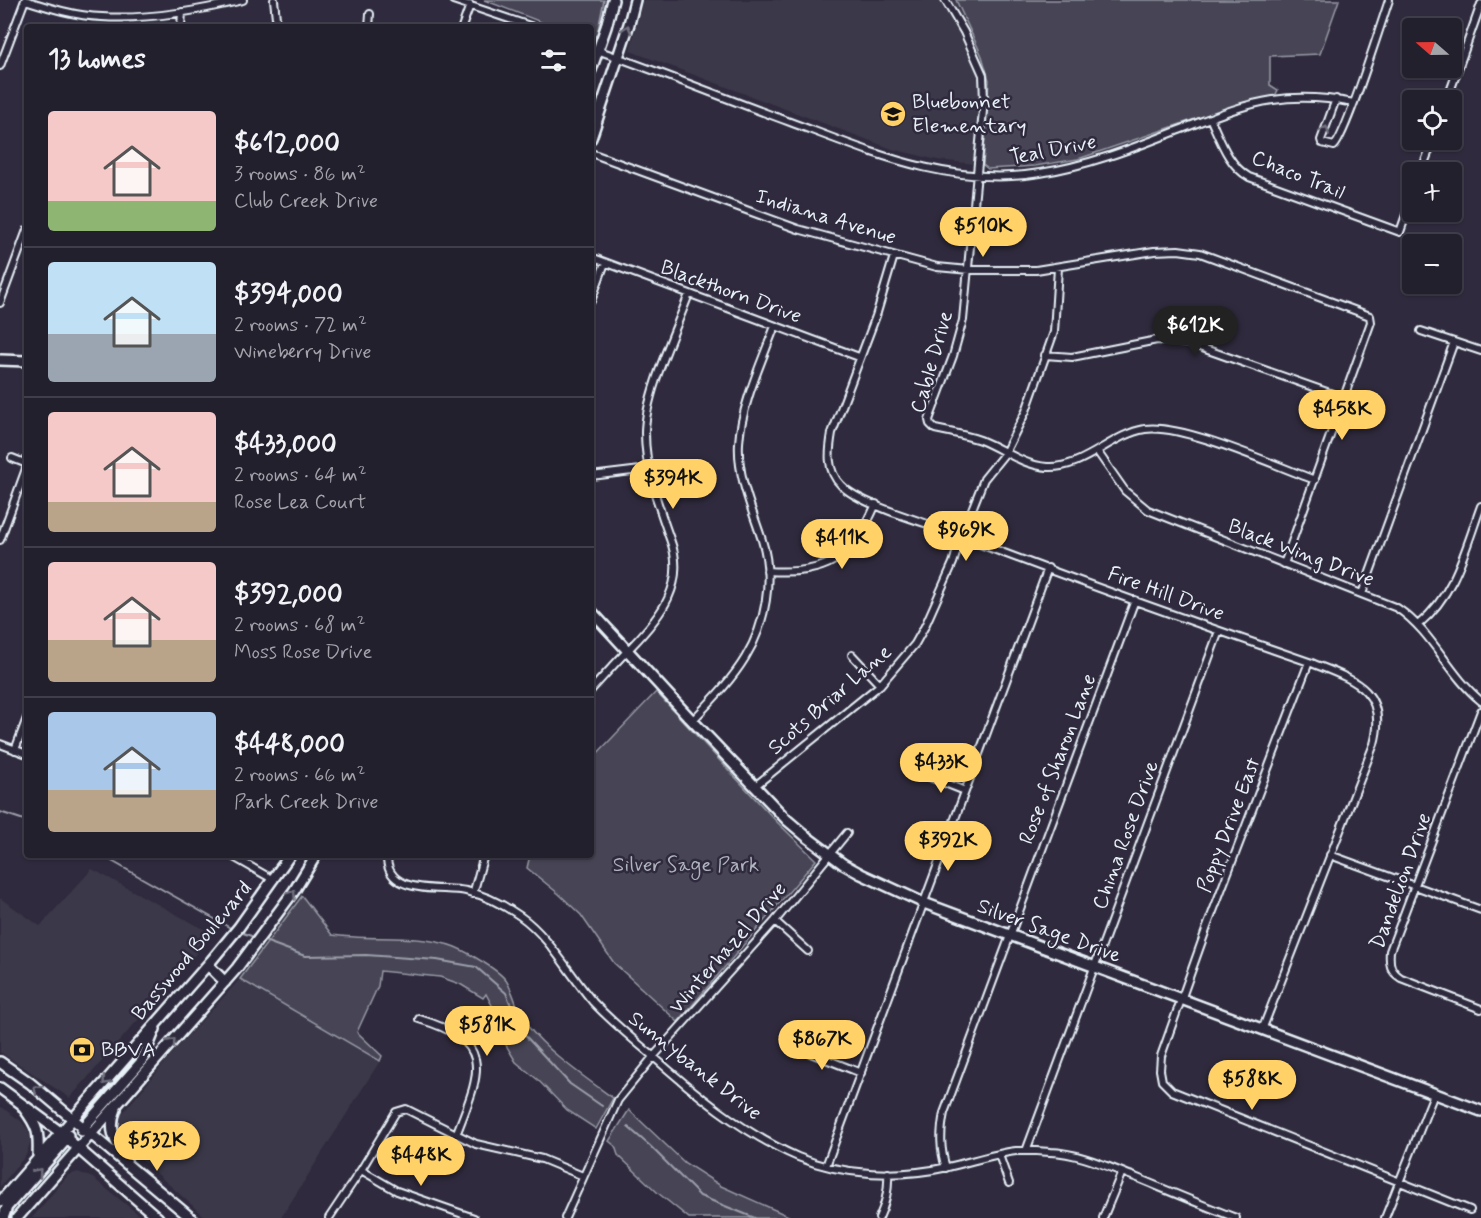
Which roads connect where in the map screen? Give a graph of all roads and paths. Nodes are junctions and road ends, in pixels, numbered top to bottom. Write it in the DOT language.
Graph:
graph roads {
  1 [pos="25,0"];
  2 [pos="243,0"];
  3 [pos="274,0"];
  4 [pos="453,0"];
  5 [pos="613,0"];
  6 [pos="635,0"];
  7 [pos="945,0"];
  8 [pos="1389,0"];
  9 [pos="229,2"];
  10 [pos="470,4"];
  11 [pos="1481,4"];
  12 [pos="182,12"];
  13 [pos="370,14"];
  14 [pos="103,17"];
  15 [pos="102,24"];
  16 [pos="181,24"];
  17 [pos="277,24"];
  18 [pos="369,24"];
  19 [pos="463,24"];
  20 [pos="525,24"];
  21 [pos="595,49"];
  22 [pos="618,58"];
  23 [pos="0,66"];
  24 [pos="1451,90"];
  25 [pos="1336,99"];
  26 [pos="1354,103"];
  27 [pos="1210,118"];
  28 [pos="594,129"];
  29 [pos="594,154"];
  30 [pos="977,176"];
  31 [pos="1404,222"];
  32 [pos="24,238"];
  33 [pos="894,256"];
  34 [pos="594,258"];
  35 [pos="605,263"];
  36 [pos="1058,267"];
  37 [pos="969,270"];
  38 [pos="594,293"];
  39 [pos="689,294"];
  40 [pos="0,303"];
  41 [pos="775,326"];
  42 [pos="1421,331"];
  43 [pos="1454,342"];
  44 [pos="1481,351"];
  45 [pos="1045,355"];
  46 [pos="860,357"];
  47 [pos="0,360"];
  48 [pos="24,361"];
  49 [pos="1344,398"];
  50 [pos="1097,452"];
  51 [pos="1005,453"];
  52 [pos="12,458"];
  53 [pos="24,464"];
  54 [pos="650,469"];
  55 [pos="24,473"];
  56 [pos="594,476"];
  57 [pos="1315,480"];
  58 [pos="876,504"];
  59 [pos="1481,506"];
  60 [pos="961,537"];
  61 [pos="0,540"];
  62 [pos="1284,564"];
  63 [pos="1048,568"];
  64 [pos="767,571"];
  65 [pos="1362,594"];
  66 [pos="1135,600"];
  67 [pos="594,614"];
  68 [pos="1419,624"];
  69 [pos="1219,631"];
  70 [pos="627,651"];
  71 [pos="852,655"];
  72 [pos="1309,662"];
  73 [pos="880,685"];
  74 [pos="594,687"];
  75 [pos="1481,701"];
  76 [pos="1481,711"];
  77 [pos="693,720"];
  78 [pos="24,726"];
  79 [pos="0,744"];
  80 [pos="15,750"];
  81 [pos="24,753"];
  82 [pos="925,775"];
  83 [pos="755,786"];
  84 [pos="965,791"];
  85 [pos="847,833"];
  86 [pos="831,855"];
  87 [pos="1330,855"];
  88 [pos="235,858"];
  89 [pos="288,858"];
  90 [pos="314,858"];
  91 [pos="387,858"];
  92 [pos="483,858"];
  93 [pos="274,880"];
  94 [pos="1415,886"];
  95 [pos="473,894"];
  96 [pos="924,903"];
  97 [pos="1481,910"];
  98 [pos="775,921"];
  99 [pos="1009,935"];
  100 [pos="808,951"];
  101 [pos="208,964"];
  102 [pos="1094,967"];
  103 [pos="225,982"];
  104 [pos="1181,999"];
  105 [pos="1481,1009"];
  106 [pos="420,1019"];
  107 [pos="159,1020"];
  108 [pos="1263,1030"];
  109 [pos="793,1046"];
  110 [pos="653,1057"];
  111 [pos="0,1062"];
  112 [pos="861,1073"];
  113 [pos="0,1088"];
  114 [pos="1434,1094"];
  115 [pos="17,1098"];
  116 [pos="122,1099"];
  117 [pos="1481,1111"];
  118 [pos="73,1118"];
  119 [pos="87,1131"];
  120 [pos="456,1135"];
  121 [pos="64,1136"];
  122 [pos="78,1148"];
  123 [pos="1026,1151"];
  124 [pos="999,1155"];
  125 [pos="38,1158"];
  126 [pos="826,1166"];
  127 [pos="130,1168"];
  128 [pos="946,1168"];
  129 [pos="362,1170"];
  130 [pos="1122,1172"];
  131 [pos="888,1173"];
  132 [pos="584,1176"];
  133 [pos="1400,1181"];
  134 [pos="1009,1183"];
  135 [pos="0,1202"];
  136 [pos="1214,1209"];
  137 [pos="1470,1210"];
  138 [pos="3,1218"];
  139 [pos="17,1218"];
  140 [pos="158,1218"];
  141 [pos="191,1218"];
  142 [pos="329,1218"];
  143 [pos="474,1218"];
  144 [pos="565,1218"];
  145 [pos="879,1218"];
  146 [pos="1102,1218"];
  147 [pos="1210,1218"];
  148 [pos="1236,1218"];
  149 [pos="1385,1218"];
  1 -- 14 [label="street"];
  1 -- 23 [label="street"];
  2 -- 9 [label="street"];
  3 -- 17 [label="street"];
  4 -- 10 [label="street"];
  5 -- 21 [label="main road"];
  22 -- 6 [label="main road, one-way"];
  7 -- 30 [label="street, Cable Drive"];
  8 -- 26 [label="street"];
  9 -- 12 [label="street"];
  10 -- 19 [label="street"];
  10 -- 20 [label="street"];
  11 -- 24 [label="street"];
  12 -- 14 [label="street"];
  12 -- 16 [label="street"];
  13 -- 18 [label="street"];
  14 -- 15 [label="street"];
  21 -- 22 [label="street, Teal Drive"];
  22 -- 28 [label="main road"];
  22 -- 30 [label="street, Teal Drive"];
  25 -- 26 [label="street, Teal Drive"];
  26 -- 25 [label="street, one-way"];
  25 -- 27 [label="street, Teal Drive"];
  27 -- 30 [label="street, Teal Drive"];
  27 -- 31 [label="street, Chaco Trail"];
  29 -- 33 [label="street, Indiana Avenue"];
  30 -- 37 [label="street, Cable Drive"];
  32 -- 40 [label="street"];
  33 -- 37 [label="street, Indiana Avenue"];
  33 -- 46 [label="street, Fire Hill Drive"];
  34 -- 35 [label="street, Blackthorn Drive"];
  35 -- 38 [label="street"];
  35 -- 39 [label="street, Blackthorn Drive"];
  36 -- 37 [label="street, Indiana Avenue"];
  36 -- 45 [label="street, Scots Briar Lane"];
  36 -- 49 [label="street, Indiana Avenue"];
  37 -- 51 [label="street, Cable Drive"];
  39 -- 41 [label="street, Blackthorn Drive"];
  39 -- 54 [label="street"];
  41 -- 46 [label="street, Blackthorn Drive"];
  41 -- 64 [label="street"];
  42 -- 43 [label="street"];
  43 -- 44 [label="street"];
  43 -- 65 [label="street"];
  45 -- 49 [label="street"];
  45 -- 51 [label="street, Scots Briar Lane"];
  46 -- 58 [label="street, Fire Hill Drive"];
  47 -- 48 [label="main road"];
  49 -- 57 [label="street"];
  50 -- 51 [label="street"];
  50 -- 57 [label="street"];
  50 -- 62 [label="street, Black Wing Drive"];
  51 -- 60 [label="street, Scots Briar Lane"];
  52 -- 53 [label="street"];
  54 -- 56 [label="street"];
  54 -- 70 [label="street"];
  55 -- 61 [label="street"];
  57 -- 62 [label="street"];
  58 -- 60 [label="street, Fire Hill Drive"];
  58 -- 64 [label="street"];
  59 -- 68 [label="street"];
  60 -- 63 [label="street, Fire Hill Drive"];
  60 -- 73 [label="street, Scots Briar Lane"];
  62 -- 65 [label="street, Black Wing Drive"];
  63 -- 66 [label="street, Fire Hill Drive"];
  63 -- 84 [label="street"];
  64 -- 77 [label="street"];
  65 -- 68 [label="street, Black Wing Drive"];
  66 -- 69 [label="street, Fire Hill Drive"];
  66 -- 99 [label="street, Rose of Sharon Lane"];
  67 -- 70 [label="main road, Silver Sage Drive"];
  68 -- 75 [label="street, Black Wing Drive"];
  69 -- 72 [label="street, Fire Hill Drive"];
  69 -- 102 [label="street, China Rose Drive"];
  70 -- 74 [label="street"];
  70 -- 77 [label="main road, Silver Sage Drive"];
  71 -- 73 [label="street"];
  72 -- 87 [label="street, Fire Hill Drive"];
  72 -- 104 [label="street, Poppy Drive East"];
  73 -- 83 [label="street, Scots Briar Lane"];
  76 -- 94 [label="street, Dandelion Drive"];
  77 -- 83 [label="main road, Silver Sage Drive"];
  78 -- 80 [label="street"];
  79 -- 80 [label="street"];
  80 -- 81 [label="street"];
  82 -- 84 [label="street"];
  83 -- 86 [label="main road, Silver Sage Drive"];
  84 -- 96 [label="street"];
  85 -- 86 [label="street, Winterhazel Drive"];
  86 -- 96 [label="main road, Silver Sage Drive"];
  86 -- 98 [label="street, Winterhazel Drive"];
  87 -- 94 [label="street"];
  87 -- 108 [label="street, Fire Hill Drive"];
  88 -- 93 [label="street"];
  89 -- 93 [label="main road, Basswood Boulevard"];
  103 -- 90 [label="main road, Basswood Boulevard, one-way"];
  91 -- 95 [label="street, Sunnybank Drive"];
  92 -- 95 [label="street"];
  93 -- 101 [label="main road, Basswood Boulevard"];
  94 -- 97 [label="street"];
  94 -- 105 [label="street, Dandelion Drive"];
  95 -- 110 [label="street, Sunnybank Drive"];
  96 -- 99 [label="main road, Silver Sage Drive"];
  96 -- 112 [label="street"];
  98 -- 100 [label="street"];
  98 -- 110 [label="street, Winterhazel Drive"];
  99 -- 102 [label="main road, Silver Sage Drive"];
  99 -- 128 [label="street, Rose of Sharon Lane"];
  101 -- 103 [label="main road"];
  101 -- 107 [label="main road, Basswood Boulevard"];
  102 -- 104 [label="main road, Silver Sage Drive"];
  102 -- 123 [label="street, China Rose Drive"];
  116 -- 103 [label="main road, Basswood Boulevard, one-way"];
  104 -- 108 [label="main road, Silver Sage Drive"];
  104 -- 133 [label="street, Poppy Drive East"];
  106 -- 120 [label="street"];
  107 -- 118 [label="main road, Basswood Boulevard, one-way"];
  107 -- 119 [label="main road"];
  108 -- 114 [label="main road, Silver Sage Drive"];
  109 -- 112 [label="street"];
  110 -- 126 [label="street, Sunnybank Drive"];
  110 -- 132 [label="street, Winterhazel Drive"];
  118 -- 111 [label="main road, one-way"];
  112 -- 126 [label="street"];
  113 -- 115 [label="main road"];
  114 -- 117 [label="main road, Silver Sage Drive"];
  114 -- 133 [label="street"];
  115 -- 121 [label="main road"];
  115 -- 125 [label="main road"];
  116 -- 119 [label="main road, Basswood Boulevard"];
  116 -- 127 [label="main road"];
  118 -- 119 [label="main road"];
  118 -- 121 [label="main road, Basswood Boulevard"];
  119 -- 122 [label="main road, Basswood Boulevard"];
  119 -- 127 [label="main road"];
  120 -- 129 [label="street"];
  120 -- 132 [label="street"];
  121 -- 122 [label="main road"];
  121 -- 125 [label="main road, Basswood Boulevard"];
  138 -- 121 [label="main road, one-way"];
  122 -- 139 [label="main road, Basswood Boulevard"];
  122 -- 140 [label="main road"];
  123 -- 124 [label="street, Sunnybank Drive"];
  123 -- 130 [label="street, Sunnybank Drive"];
  124 -- 128 [label="street, Sunnybank Drive"];
  124 -- 134 [label="street"];
  125 -- 135 [label="main road, Basswood Boulevard"];
  126 -- 131 [label="street, Sunnybank Drive"];
  127 -- 141 [label="main road"];
  128 -- 131 [label="street, Sunnybank Drive"];
  129 -- 142 [label="street"];
  129 -- 143 [label="street"];
  130 -- 136 [label="street, Sunnybank Drive"];
  130 -- 146 [label="street"];
  131 -- 145 [label="street"];
  132 -- 144 [label="street, Winterhazel Drive"];
  133 -- 137 [label="street"];
  133 -- 149 [label="street"];
  136 -- 147 [label="street"];
  136 -- 148 [label="street, Sunnybank Drive"];
}
